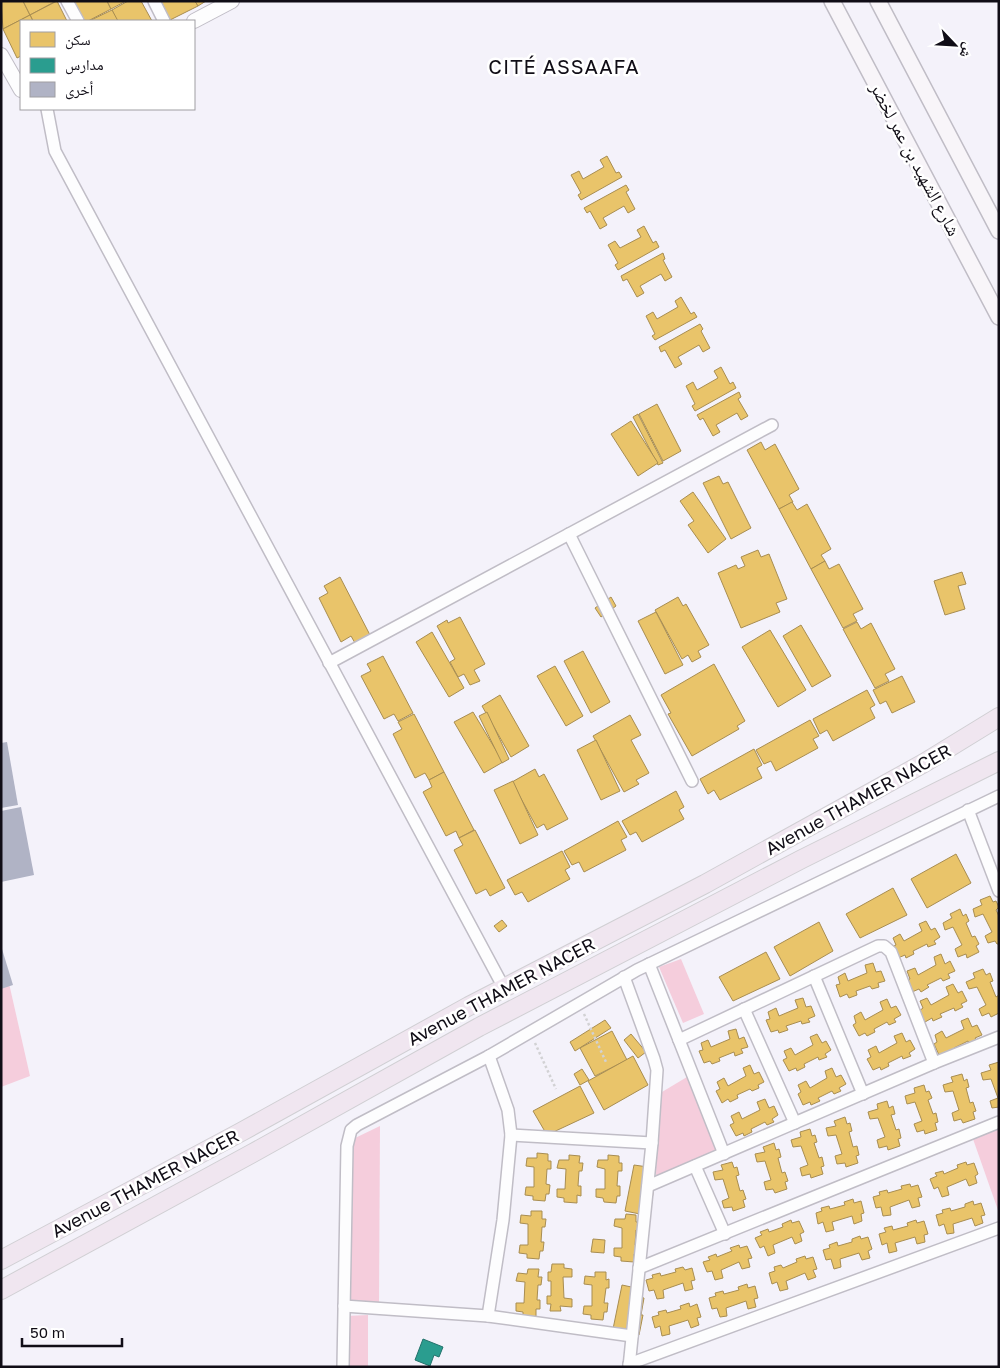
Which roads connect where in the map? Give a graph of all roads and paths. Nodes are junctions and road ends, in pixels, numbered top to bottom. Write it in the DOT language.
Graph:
graph roads {
  1 [pos="68,1"];
  2 [pos="154,1"];
  3 [pos="232,1"];
  4 [pos="832,1"];
  5 [pos="878,1"];
  6 [pos="78,20"];
  7 [pos="164,20"];
  8 [pos="195,20"];
  9 [pos="1,55"];
  10 [pos="20,88"];
  11 [pos="48,110"];
  12 [pos="994,210"];
  13 [pos="999,231"];
  14 [pos="999,317"];
  15 [pos="772,425"];
  16 [pos="569,534"];
  17 [pos="329,663"];
  18 [pos="999,717"];
  19 [pos="999,761"];
  20 [pos="692,781"];
  21 [pos="999,796"];
  22 [pos="968,810"];
  23 [pos="999,891"];
  24 [pos="649,964"];
  25 [pos="814,976"];
  26 [pos="624,977"];
  27 [pos="504,988"];
  28 [pos="580,1003"];
  29 [pos="744,1009"];
  30 [pos="530,1032"];
  31 [pos="999,1037"];
  32 [pos="679,1040"];
  33 [pos="489,1056"];
  34 [pos="606,1062"];
  35 [pos="934,1063"];
  36 [pos="556,1089"];
  37 [pos="863,1094"];
  38 [pos="999,1122"];
  39 [pos="795,1123"];
  40 [pos="511,1135"];
  41 [pos="652,1143"];
  42 [pos="724,1154"];
  43 [pos="695,1166"];
  44 [pos="648,1186"];
  45 [pos="999,1228"];
  46 [pos="725,1234"];
  47 [pos="1,1260"];
  48 [pos="639,1268"];
  49 [pos="1,1290"];
  50 [pos="344,1306"];
  51 [pos="488,1316"];
  52 [pos="632,1336"];
  53 [pos="629,1366"];
  54 [pos="344,1367"];
  1 -- 6 [label="street"];
  2 -- 7 [label="street"];
  3 -- 8 [label="street"];
  4 -- 14 [label="main road, شارع الشهيد بن عمر لخضر"];
  5 -- 12 [label="main road"];
  9 -- 10 [label="street"];
  11 -- 17 [label="street"];
  12 -- 13 [label="main road"];
  15 -- 16 [label="street"];
  16 -- 17 [label="street"];
  16 -- 20 [label="street"];
  17 -- 27 [label="street"];
  18 -- 27 [label="highway, Avenue THAMER NACER"];
  19 -- 49 [label="highway, Avenue THAMER NACER"];
  21 -- 22 [label="street"];
  22 -- 23 [label="street"];
  22 -- 24 [label="street"];
  24 -- 26 [label="street"];
  24 -- 32 [label="street"];
  25 -- 29 [label="street"];
  25 -- 35 [label="street"];
  25 -- 37 [label="street"];
  26 -- 28 [label="street"];
  26 -- 41 [label="street"];
  27 -- 47 [label="highway, Avenue THAMER NACER"];
  28 -- 30 [label="street"];
  28 -- 34 [label="path"];
  29 -- 32 [label="street"];
  29 -- 39 [label="street"];
  30 -- 33 [label="street"];
  30 -- 36 [label="path"];
  31 -- 35 [label="street"];
  32 -- 42 [label="street"];
  33 -- 40 [label="street"];
  33 -- 50 [label="street"];
  35 -- 37 [label="street"];
  37 -- 39 [label="street"];
  38 -- 46 [label="street"];
  39 -- 42 [label="street"];
  40 -- 41 [label="street"];
  40 -- 51 [label="street"];
  41 -- 44 [label="street"];
  42 -- 43 [label="street"];
  43 -- 44 [label="street"];
  43 -- 46 [label="street"];
  44 -- 48 [label="street"];
  45 -- 53 [label="street"];
  46 -- 48 [label="street"];
  48 -- 52 [label="street"];
  50 -- 51 [label="street"];
  50 -- 54 [label="street"];
  51 -- 52 [label="street"];
  52 -- 53 [label="street"];
}
